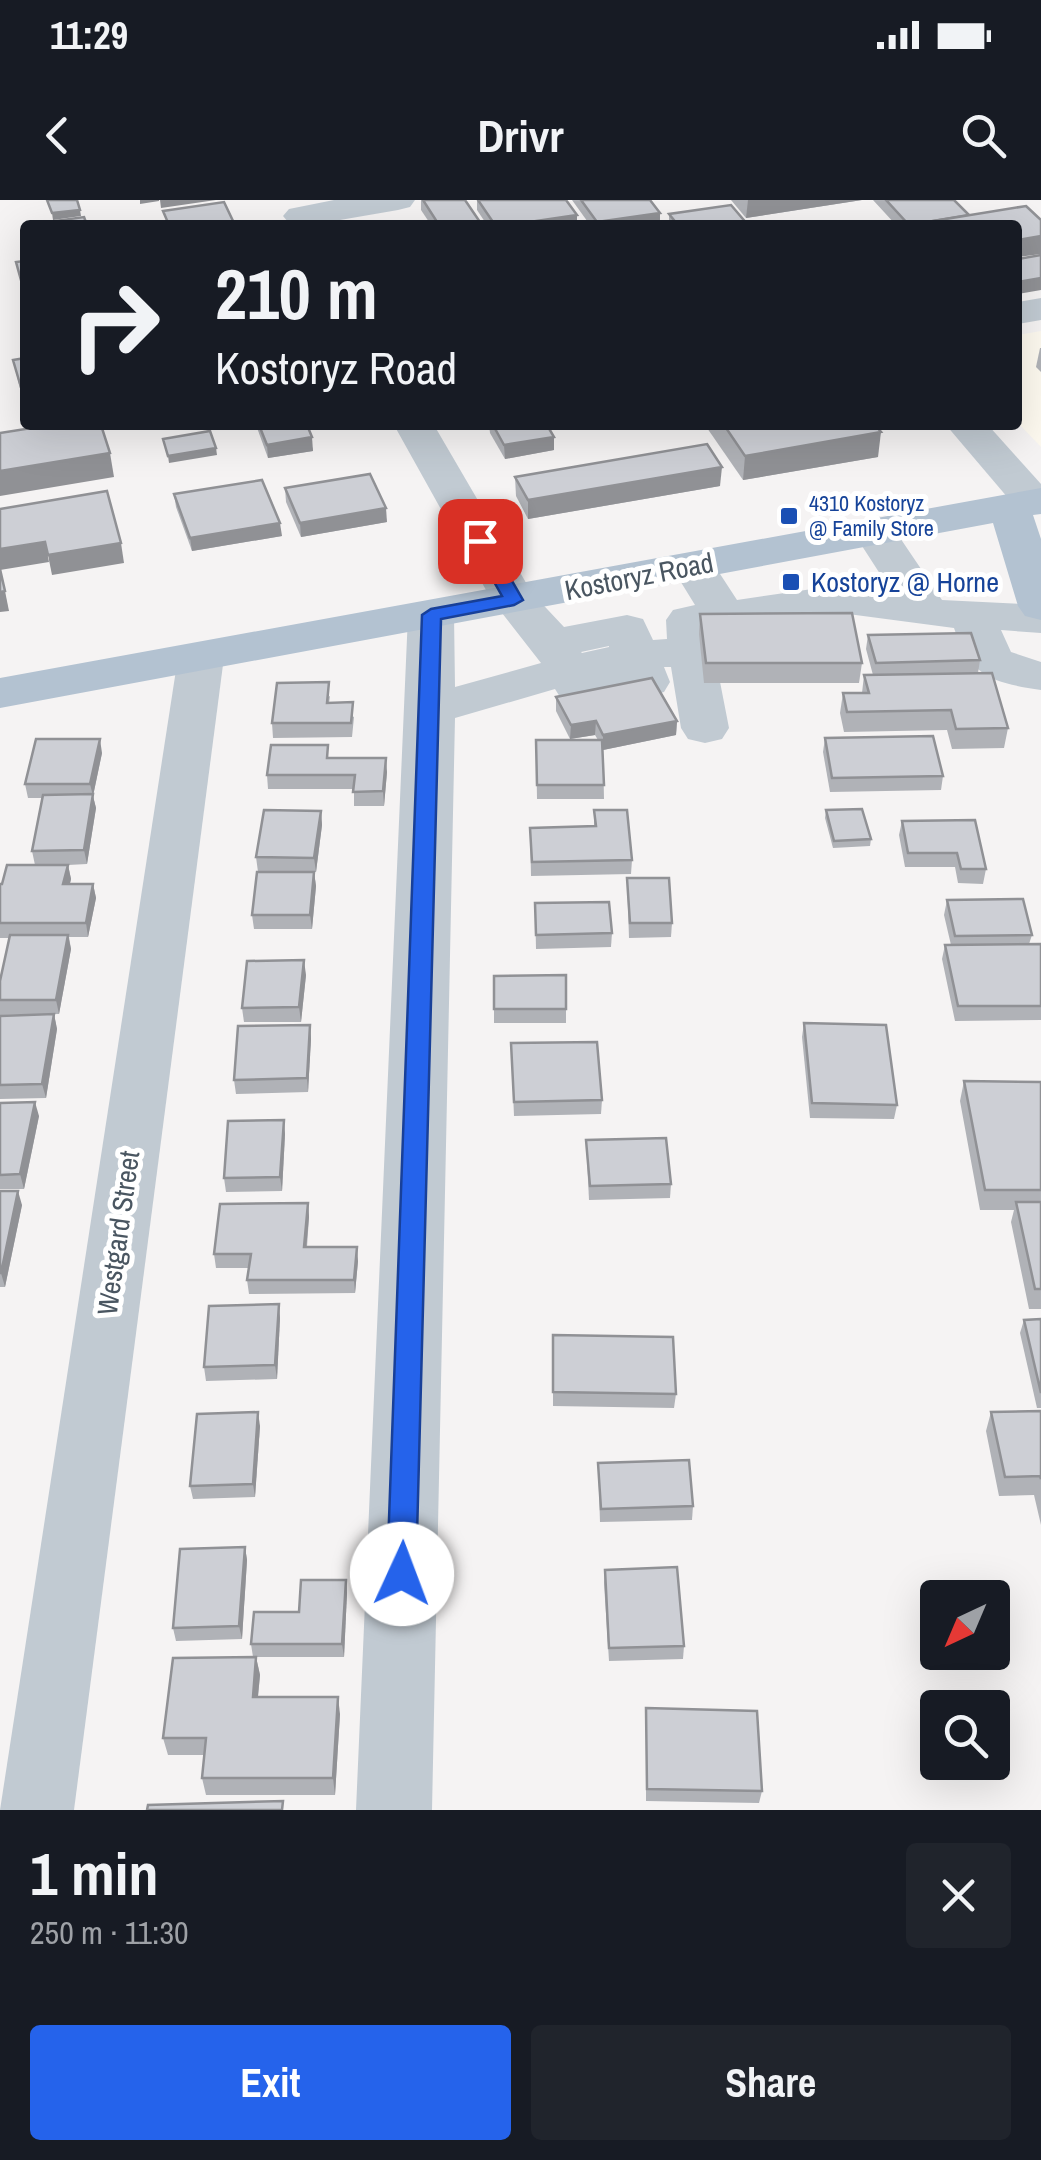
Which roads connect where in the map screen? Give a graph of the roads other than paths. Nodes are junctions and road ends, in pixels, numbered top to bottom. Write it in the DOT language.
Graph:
graph roads {
  1 [pos="398,200"];
  2 [pos="300,213"];
  3 [pos="417,430"];
  4 [pos="971,430"];
  5 [pos="1010,430"];
  6 [pos="1031,493"];
  7 [pos="875,532"];
  8 [pos="802,546"];
  9 [pos="693,566"];
  10 [pos="612,581"];
  11 [pos="833,599"];
  12 [pos="514,600"];
  13 [pos="1041,606"];
  14 [pos="928,613"];
  15 [pos="431,615"];
  16 [pos="724,615"];
  17 [pos="974,618"];
  18 [pos="1041,619"];
  19 [pos="631,642"];
  20 [pos="690,651"];
  21 [pos="200,657"];
  22 [pos="561,657"];
  23 [pos="1041,676"];
  24 [pos="0,693"];
  25 [pos="431,709"];
  26 [pos="705,728"];
  27 [pos="36,1810"];
  28 [pos="394,1810"];
  1 -- 2 [label="street"];
  3 -- 12 [label="street"];
  4 -- 6 [label="street"];
  5 -- 6 [label="street"];
  6 -- 7 [label="main road, Kostoryz Road"];
  6 -- 13 [label="main road"];
  7 -- 8 [label="main road, Kostoryz Road"];
  7 -- 14 [label="street"];
  8 -- 9 [label="main road, Kostoryz Road"];
  8 -- 11 [label="street"];
  9 -- 10 [label="main road, Kostoryz Road"];
  9 -- 16 [label="street"];
  10 -- 12 [label="main road, Kostoryz Road"];
  10 -- 19 [label="street"];
  11 -- 14 [label="street"];
  11 -- 16 [label="street"];
  12 -- 15 [label="main road, Kostoryz Road"];
  12 -- 22 [label="street"];
  14 -- 17 [label="street"];
  15 -- 21 [label="main road, Kostoryz Road"];
  15 -- 25 [label="street"];
  16 -- 20 [label="street"];
  17 -- 18 [label="street"];
  17 -- 23 [label="street"];
  19 -- 20 [label="street"];
  19 -- 22 [label="street"];
  20 -- 26 [label="street"];
  21 -- 24 [label="main road, Kostoryz Road"];
  21 -- 27 [label="street, Westgard Street"];
  22 -- 25 [label="street"];
  25 -- 28 [label="street"];
}
